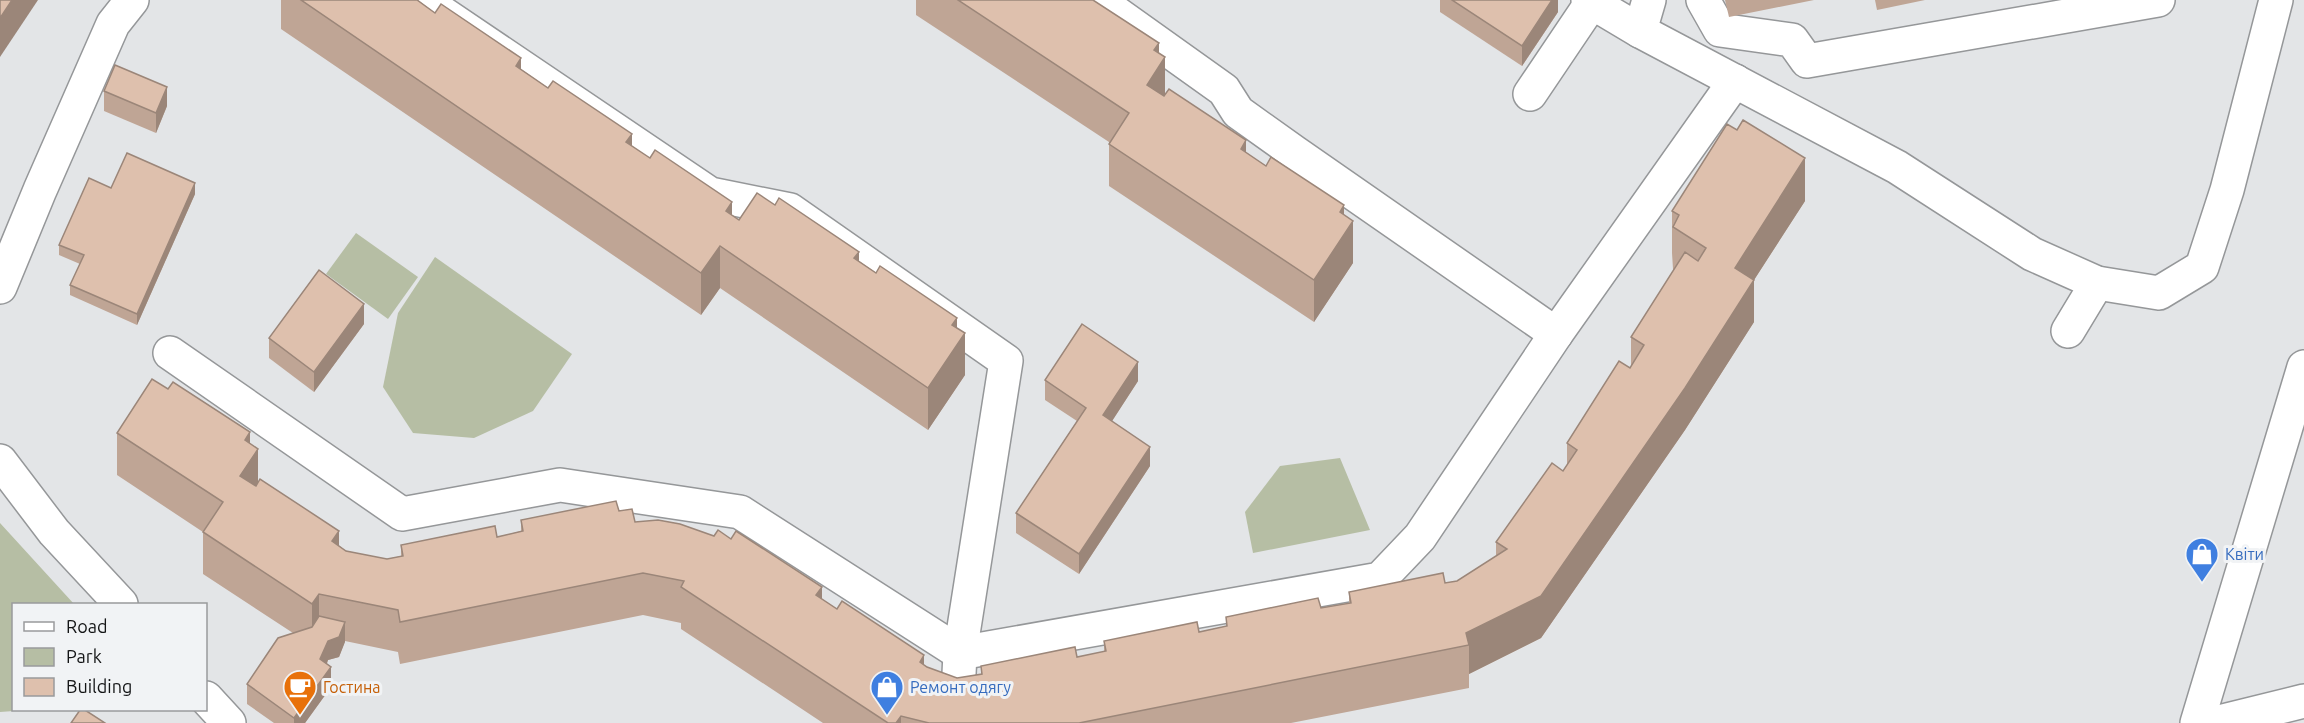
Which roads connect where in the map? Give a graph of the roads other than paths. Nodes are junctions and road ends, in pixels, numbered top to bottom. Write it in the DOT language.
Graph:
graph roads {
  1 [pos="423,0"];
  2 [pos="1098,0"];
  3 [pos="1649,0"];
  4 [pos="1703,0"];
  5 [pos="2158,0"];
  6 [pos="2276,0"];
  7 [pos="1590,1"];
  8 [pos="120,8"];
  9 [pos="1640,32"];
  10 [pos="1735,81"];
  11 [pos="1530,94"];
  12 [pos="2097,283"];
  13 [pos="0,286"];
  14 [pos="2068,331"];
  15 [pos="1556,334"];
  16 [pos="170,353"];
  17 [pos="2304,367"];
  18 [pos="0,461"];
  19 [pos="120,603"];
  20 [pos="960,653"];
  21 [pos="958,698"];
  22 [pos="207,699"];
  23 [pos="2304,701"];
  24 [pos="229,723"];
  25 [pos="2197,723"];
  26 [pos="2215,723"];
  1 -- 20 [label="street"];
  2 -- 15 [label="street"];
  3 -- 9 [label="street"];
  4 -- 5 [label="street"];
  6 -- 12 [label="street"];
  7 -- 9 [label="street"];
  7 -- 11 [label="street"];
  8 -- 13 [label="street"];
  9 -- 10 [label="street"];
  10 -- 12 [label="street"];
  10 -- 15 [label="street"];
  12 -- 14 [label="street"];
  15 -- 20 [label="street"];
  16 -- 20 [label="street"];
  17 -- 25 [label="street"];
  18 -- 19 [label="street"];
  20 -- 21 [label="street"];
  22 -- 24 [label="street"];
  23 -- 26 [label="street"];
}
